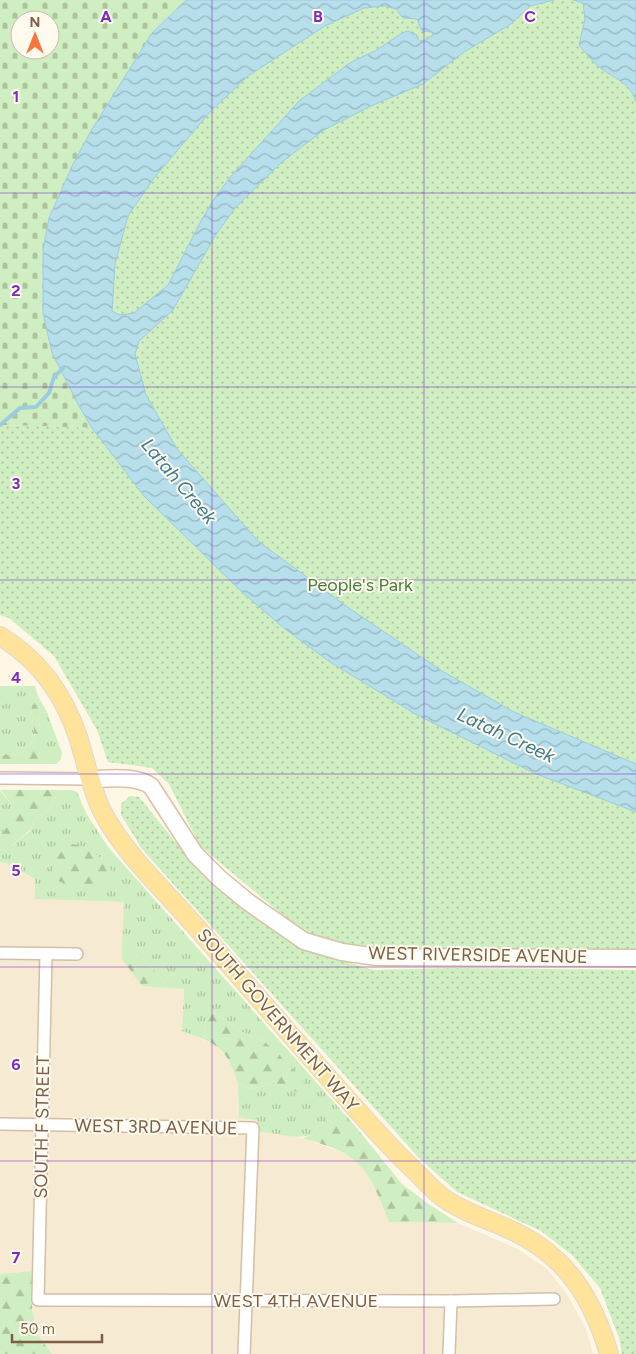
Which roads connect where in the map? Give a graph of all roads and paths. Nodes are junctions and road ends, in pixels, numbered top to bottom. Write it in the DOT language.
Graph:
graph roads {
  1 [pos="0,636"];
  2 [pos="0,778"];
  3 [pos="90,779"];
  4 [pos="0,953"];
  5 [pos="46,954"];
  6 [pos="77,954"];
  7 [pos="636,958"];
  8 [pos="0,1124"];
  9 [pos="41,1125"];
  10 [pos="554,1299"];
  11 [pos="38,1300"];
  12 [pos="246,1300"];
  13 [pos="451,1301"];
  14 [pos="244,1354"];
  15 [pos="449,1354"];
  16 [pos="609,1354"];
  1 -- 3 [label="main road, SOUTH GOVERNMENT WAY"];
  2 -- 3 [label="street"];
  3 -- 7 [label="main road, WEST RIVERSIDE AVENUE"];
  3 -- 16 [label="main road, SOUTH GOVERNMENT WAY"];
  4 -- 5 [label="street"];
  5 -- 6 [label="street"];
  5 -- 9 [label="street, SOUTH F STREET"];
  8 -- 9 [label="street, WEST 3RD AVENUE"];
  9 -- 11 [label="street, SOUTH F STREET"];
  9 -- 12 [label="street, WEST 3RD AVENUE"];
  10 -- 13 [label="street, WEST 4TH AVENUE"];
  11 -- 12 [label="street, WEST 4TH AVENUE"];
  12 -- 13 [label="street, WEST 4TH AVENUE"];
  12 -- 14 [label="street"];
  13 -- 15 [label="street"];
}
